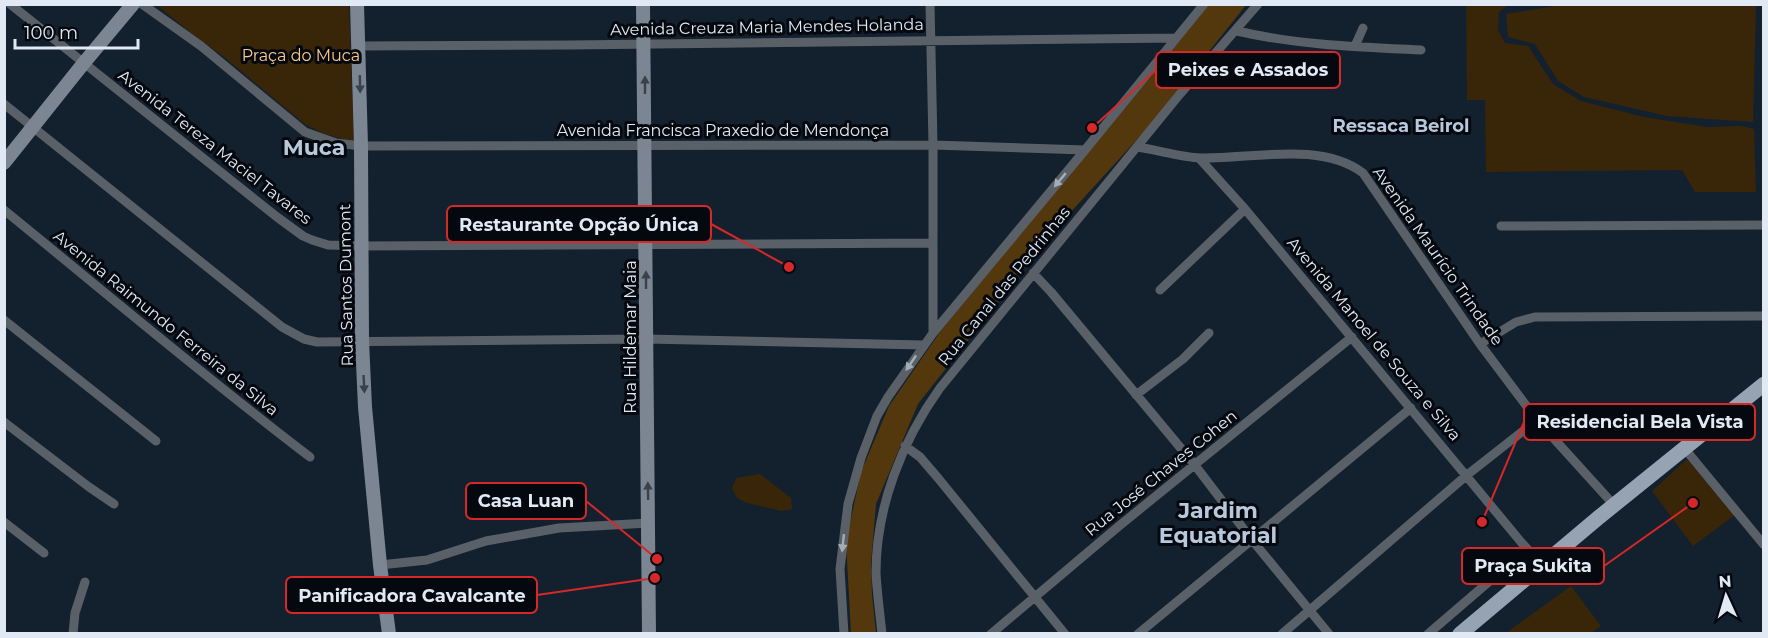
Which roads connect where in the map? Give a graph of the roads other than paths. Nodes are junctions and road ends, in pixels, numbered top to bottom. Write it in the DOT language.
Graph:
graph roads {
  1 [pos="10,4"];
  2 [pos="133,4"];
  3 [pos="142,4"];
  4 [pos="357,4"];
  5 [pos="643,4"];
  6 [pos="930,4"];
  7 [pos="1204,4"];
  8 [pos="1258,4"];
  9 [pos="1363,28"];
  10 [pos="1237,31"];
  11 [pos="1176,38"];
  12 [pos="930,40"];
  13 [pos="645,44"];
  14 [pos="359,46"];
  15 [pos="1355,46"];
  16 [pos="1421,50"];
  17 [pos="83,64"];
  18 [pos="4,104"];
  19 [pos="34,128"];
  20 [pos="933,145"];
  21 [pos="361,146"];
  22 [pos="644,146"];
  23 [pos="1137,147"];
  24 [pos="1085,150"];
  25 [pos="1199,158"];
  26 [pos="4,163"];
  27 [pos="1245,209"];
  28 [pos="4,210"];
  29 [pos="1764,225"];
  30 [pos="1502,226"];
  31 [pos="932,243"];
  32 [pos="647,245"];
  33 [pos="362,246"];
  34 [pos="1033,273"];
  35 [pos="1160,290"];
  36 [pos="1764,316"];
  37 [pos="4,320"];
  38 [pos="933,333"];
  39 [pos="1209,333"];
  40 [pos="1352,337"];
  41 [pos="646,339"];
  42 [pos="362,340"];
  43 [pos="1480,344"];
  44 [pos="923,345"];
  45 [pos="1764,384"];
  46 [pos="1136,395"];
  47 [pos="1411,408"];
  48 [pos="1537,420"];
  49 [pos="4,422"];
  50 [pos="156,441"];
  51 [pos="905,446"];
  52 [pos="1685,448"];
  53 [pos="310,457"];
  54 [pos="1194,464"];
  55 [pos="1467,475"];
  56 [pos="114,504"];
  57 [pos="1614,505"];
  58 [pos="4,522"];
  59 [pos="649,523"];
  60 [pos="1252,540"];
  61 [pos="1764,545"];
  62 [pos="1524,546"];
  63 [pos="44,553"];
  64 [pos="380,565"];
  65 [pos="1542,565"];
  66 [pos="85,582"];
  67 [pos="1035,598"];
  68 [pos="1310,610"];
  69 [pos="73,633"];
  70 [pos="389,633"];
  71 [pos="649,633"];
  72 [pos="844,633"];
  73 [pos="882,633"];
  74 [pos="991,633"];
  75 [pos="1065,633"];
  76 [pos="1138,633"];
  77 [pos="1282,633"];
  78 [pos="1329,633"];
  79 [pos="1428,633"];
  80 [pos="1460,633"];
  1 -- 17 [label="street, Avenida Tereza Maciel Tavares"];
  2 -- 17 [label="main road"];
  3 -- 21 [label="street, Avenida Francisca Praxedio de Mendonça"];
  4 -- 14 [label="main road, Rua Santos Dumont"];
  5 -- 13 [label="main road, Rua Hildemar Maia"];
  6 -- 12 [label="street"];
  7 -- 11 [label="street, Rua Canal das Pedrinhas"];
  8 -- 10 [label="street, Rua Canal das Pedrinhas"];
  9 -- 15 [label="street"];
  10 -- 15 [label="street"];
  10 -- 23 [label="street, Rua Canal das Pedrinhas"];
  11 -- 12 [label="street, Avenida Creuza Maria Mendes Holanda"];
  11 -- 24 [label="street, Rua Canal das Pedrinhas"];
  12 -- 13 [label="street, Avenida Creuza Maria Mendes Holanda"];
  12 -- 20 [label="street"];
  13 -- 14 [label="street, Avenida Creuza Maria Mendes Holanda"];
  22 -- 13 [label="main road, Rua Hildemar Maia, one-way"];
  14 -- 21 [label="main road, Rua Santos Dumont, one-way"];
  15 -- 16 [label="street"];
  17 -- 19 [label="main road"];
  17 -- 33 [label="street, Avenida Tereza Maciel Tavares"];
  18 -- 19 [label="street"];
  19 -- 26 [label="main road"];
  19 -- 42 [label="street"];
  20 -- 22 [label="street, Avenida Francisca Praxedio de Mendonça"];
  20 -- 24 [label="street, Avenida Francisca Praxedio de Mendonça"];
  20 -- 31 [label="street"];
  21 -- 22 [label="street, Avenida Francisca Praxedio de Mendonça"];
  21 -- 33 [label="main road, Rua Santos Dumont"];
  22 -- 32 [label="main road, Rua Hildemar Maia"];
  23 -- 25 [label="street, Avenida Maurício Trindade"];
  23 -- 34 [label="street, Rua Canal das Pedrinhas"];
  24 -- 38 [label="street, Rua Canal das Pedrinhas, one-way"];
  25 -- 27 [label="street, Avenida Manoel de Souza e Silva"];
  25 -- 43 [label="street, Avenida Maurício Trindade"];
  27 -- 35 [label="street"];
  27 -- 40 [label="street, Avenida Manoel de Souza e Silva"];
  28 -- 53 [label="street, Avenida Raimundo Ferreira da Silva"];
  29 -- 30 [label="street"];
  31 -- 32 [label="street, Avenida Tereza Maciel Tavares"];
  31 -- 38 [label="street"];
  32 -- 33 [label="street, Avenida Tereza Maciel Tavares"];
  41 -- 32 [label="main road, Rua Hildemar Maia, one-way"];
  33 -- 42 [label="main road, Rua Santos Dumont"];
  34 -- 46 [label="street"];
  34 -- 51 [label="street, Rua Canal das Pedrinhas"];
  36 -- 43 [label="street"];
  37 -- 50 [label="street"];
  38 -- 44 [label="street, Rua Canal das Pedrinhas"];
  39 -- 46 [label="street"];
  40 -- 47 [label="street, Avenida Manoel de Souza e Silva"];
  40 -- 54 [label="street, Rua José Chaves Cohen"];
  41 -- 42 [label="street"];
  41 -- 44 [label="street"];
  59 -- 41 [label="main road, Rua Hildemar Maia, one-way"];
  42 -- 64 [label="main road, Rua Santos Dumont, one-way"];
  43 -- 48 [label="street, Avenida Maurício Trindade"];
  44 -- 72 [label="street, Rua Canal das Pedrinhas, one-way"];
  45 -- 52 [label="main road"];
  46 -- 54 [label="street"];
  47 -- 55 [label="street, Avenida Manoel de Souza e Silva"];
  47 -- 60 [label="street"];
  48 -- 55 [label="street"];
  48 -- 57 [label="street, Avenida Maurício Trindade"];
  49 -- 56 [label="street"];
  51 -- 67 [label="street"];
  51 -- 73 [label="street, Rua Canal das Pedrinhas"];
  52 -- 57 [label="main road"];
  52 -- 61 [label="street"];
  54 -- 60 [label="street"];
  54 -- 67 [label="street, Rua José Chaves Cohen"];
  55 -- 62 [label="street, Avenida Manoel de Souza e Silva"];
  55 -- 68 [label="street"];
  57 -- 65 [label="main road"];
  58 -- 63 [label="street"];
  59 -- 64 [label="street"];
  59 -- 71 [label="main road, Rua Hildemar Maia"];
  60 -- 68 [label="street"];
  60 -- 76 [label="street"];
  62 -- 65 [label="street, Avenida Manoel de Souza e Silva"];
  62 -- 79 [label="street"];
  64 -- 70 [label="main road, Rua Santos Dumont"];
  65 -- 80 [label="main road"];
  66 -- 69 [label="street"];
  67 -- 74 [label="street, Rua José Chaves Cohen"];
  67 -- 75 [label="street"];
  68 -- 77 [label="street"];
  68 -- 78 [label="street"];
}
